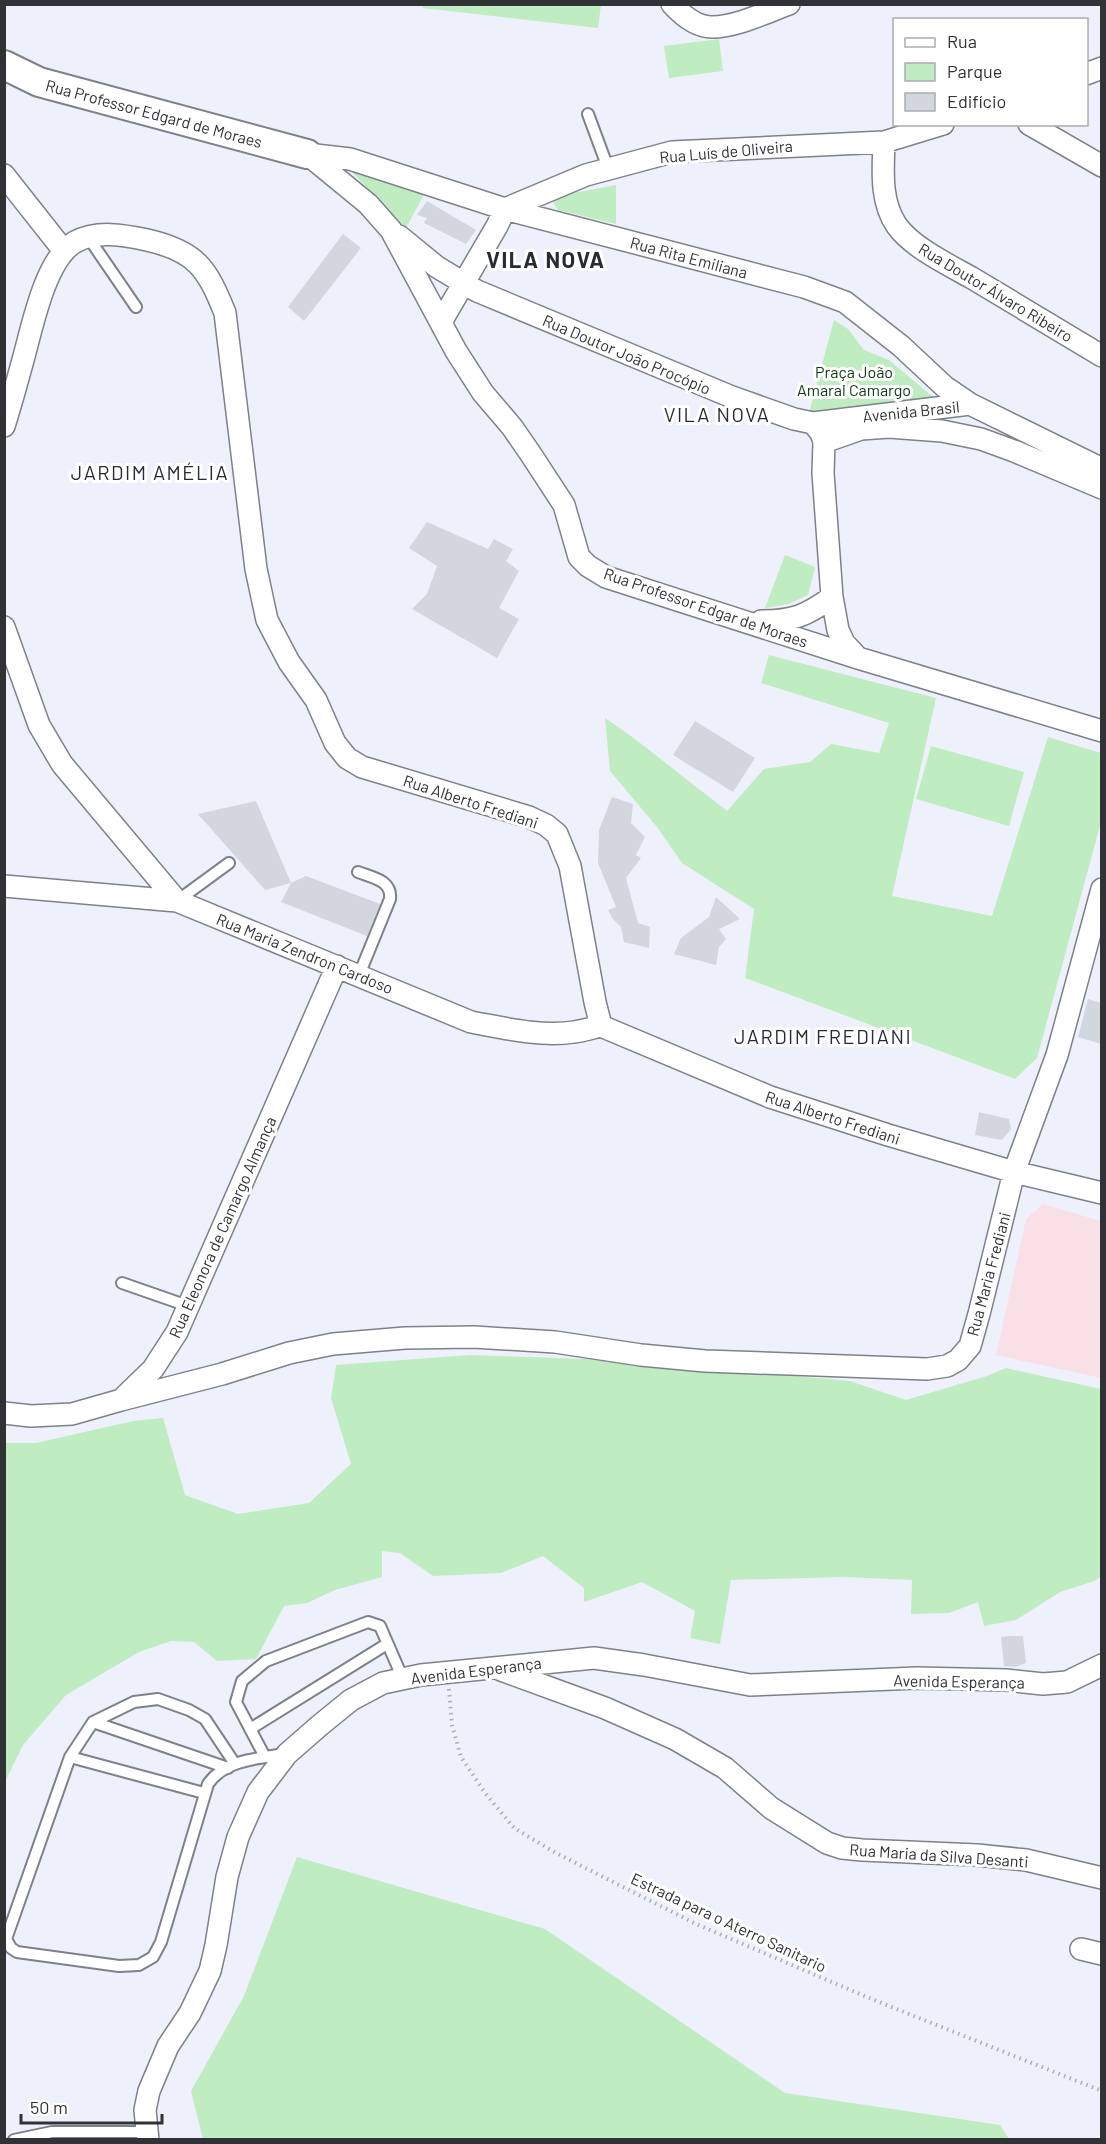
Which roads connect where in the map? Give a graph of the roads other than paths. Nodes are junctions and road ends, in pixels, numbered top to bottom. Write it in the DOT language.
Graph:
graph roads {
  1 [pos="672,4"];
  2 [pos="789,4"];
  3 [pos="4,65"];
  4 [pos="588,114"];
  5 [pos="936,126"];
  6 [pos="1032,126"];
  7 [pos="884,142"];
  8 [pos="307,154"];
  9 [pos="1101,166"];
  10 [pos="608,168"];
  11 [pos="4,175"];
  12 [pos="505,209"];
  13 [pos="391,230"];
  14 [pos="88,237"];
  15 [pos="63,251"];
  16 [pos="463,284"];
  17 [pos="136,307"];
  18 [pos="441,322"];
  19 [pos="1101,356"];
  20 [pos="970,404"];
  21 [pos="813,423"];
  22 [pos="4,426"];
  23 [pos="824,442"];
  24 [pos="1101,469"];
  25 [pos="1101,488"];
  26 [pos="832,597"];
  27 [pos="745,621"];
  28 [pos="4,627"];
  29 [pos="858,658"];
  30 [pos="1101,731"];
  31 [pos="229,863"];
  32 [pos="358,872"];
  33 [pos="4,886"];
  34 [pos="1101,889"];
  35 [pos="177,901"];
  36 [pos="337,966"];
  37 [pos="359,975"];
  38 [pos="601,1026"];
  39 [pos="1014,1172"];
  40 [pos="1101,1193"];
  41 [pos="122,1283"];
  42 [pos="188,1306"];
  43 [pos="121,1400"];
  44 [pos="5,1413"];
  45 [pos="387,1644"];
  46 [pos="1101,1665"];
  47 [pos="498,1669"];
  48 [pos="403,1679"];
  49 [pos="93,1722"];
  50 [pos="250,1729"];
  51 [pos="287,1754"];
  52 [pos="70,1757"];
  53 [pos="265,1757"];
  54 [pos="232,1766"];
  55 [pos="204,1793"];
  56 [pos="1101,1878"];
  57 [pos="1081,1949"];
  58 [pos="1101,1954"];
  59 [pos="147,2135"];
  60 [pos="14,2139"];
  1 -- 2 [label="street"];
  3 -- 8 [label="street, Rua Professor Edgard de Moraes"];
  4 -- 10 [label="lane"];
  5 -- 7 [label="street"];
  6 -- 9 [label="street"];
  7 -- 10 [label="street, Rua Luís de Oliveira"];
  7 -- 19 [label="street, Rua Doutor Álvaro Ribeiro"];
  8 -- 12 [label="street, Rua Rita Emiliana"];
  8 -- 13 [label="street, Rua Professor Edgar de Moraes"];
  10 -- 12 [label="street, Rua Luís de Oliveira"];
  11 -- 15 [label="street"];
  12 -- 16 [label="street"];
  12 -- 20 [label="street, Rua Rita Emiliana"];
  13 -- 16 [label="street, Rua Doutor João Procópio"];
  13 -- 18 [label="street, Rua Professor Edgar de Moraes"];
  14 -- 15 [label="street, Rua Alberto Frediani"];
  14 -- 17 [label="lane"];
  14 -- 38 [label="street, Rua Alberto Frediani"];
  15 -- 22 [label="street"];
  16 -- 18 [label="street"];
  16 -- 21 [label="street, Rua Doutor João Procópio"];
  18 -- 27 [label="street, Rua Professor Edgar de Moraes"];
  20 -- 21 [label="street, Avenida Brasil"];
  20 -- 24 [label="street, Avenida Brasil"];
  21 -- 23 [label="street"];
  23 -- 25 [label="street, Avenida Brasil"];
  23 -- 26 [label="street"];
  26 -- 27 [label="street"];
  26 -- 29 [label="street"];
  27 -- 29 [label="street, Rua Professor Edgar de Moraes"];
  28 -- 35 [label="street"];
  29 -- 30 [label="street, Rua Professor Edgar de Moraes"];
  31 -- 35 [label="lane"];
  32 -- 37 [label="lane"];
  33 -- 35 [label="street, Rua Maria Zendron Cardoso"];
  34 -- 39 [label="street"];
  35 -- 36 [label="street, Rua Maria Zendron Cardoso"];
  36 -- 37 [label="street, Rua Maria Zendron Cardoso"];
  36 -- 42 [label="street, Rua Eleonora de Camargo Almança"];
  37 -- 38 [label="street, Rua Maria Zendron Cardoso"];
  38 -- 39 [label="street, Rua Alberto Frediani"];
  39 -- 40 [label="street, Rua Alberto Frediani"];
  39 -- 43 [label="street, Rua Maria Frediani"];
  41 -- 42 [label="lane"];
  42 -- 43 [label="street, Rua Eleonora de Camargo Almança"];
  43 -- 44 [label="street, Rua Eleonora de Camargo Almança"];
  45 -- 48 [label="lane"];
  45 -- 50 [label="lane"];
  45 -- 50 [label="lane"];
  46 -- 47 [label="street, Avenida Esperança"];
  47 -- 48 [label="street, Avenida Esperança"];
  47 -- 56 [label="street, Rua Maria da Silva Desanti"];
  48 -- 51 [label="street, Avenida Esperança"];
  49 -- 52 [label="lane"];
  49 -- 54 [label="lane"];
  49 -- 54 [label="lane"];
  50 -- 53 [label="lane"];
  51 -- 53 [label="lane"];
  51 -- 59 [label="street, Avenida Esperança"];
  52 -- 55 [label="lane"];
  52 -- 55 [label="lane"];
  53 -- 54 [label="lane"];
  54 -- 55 [label="lane"];
  57 -- 58 [label="street"];
  59 -- 60 [label="lane"];
}
